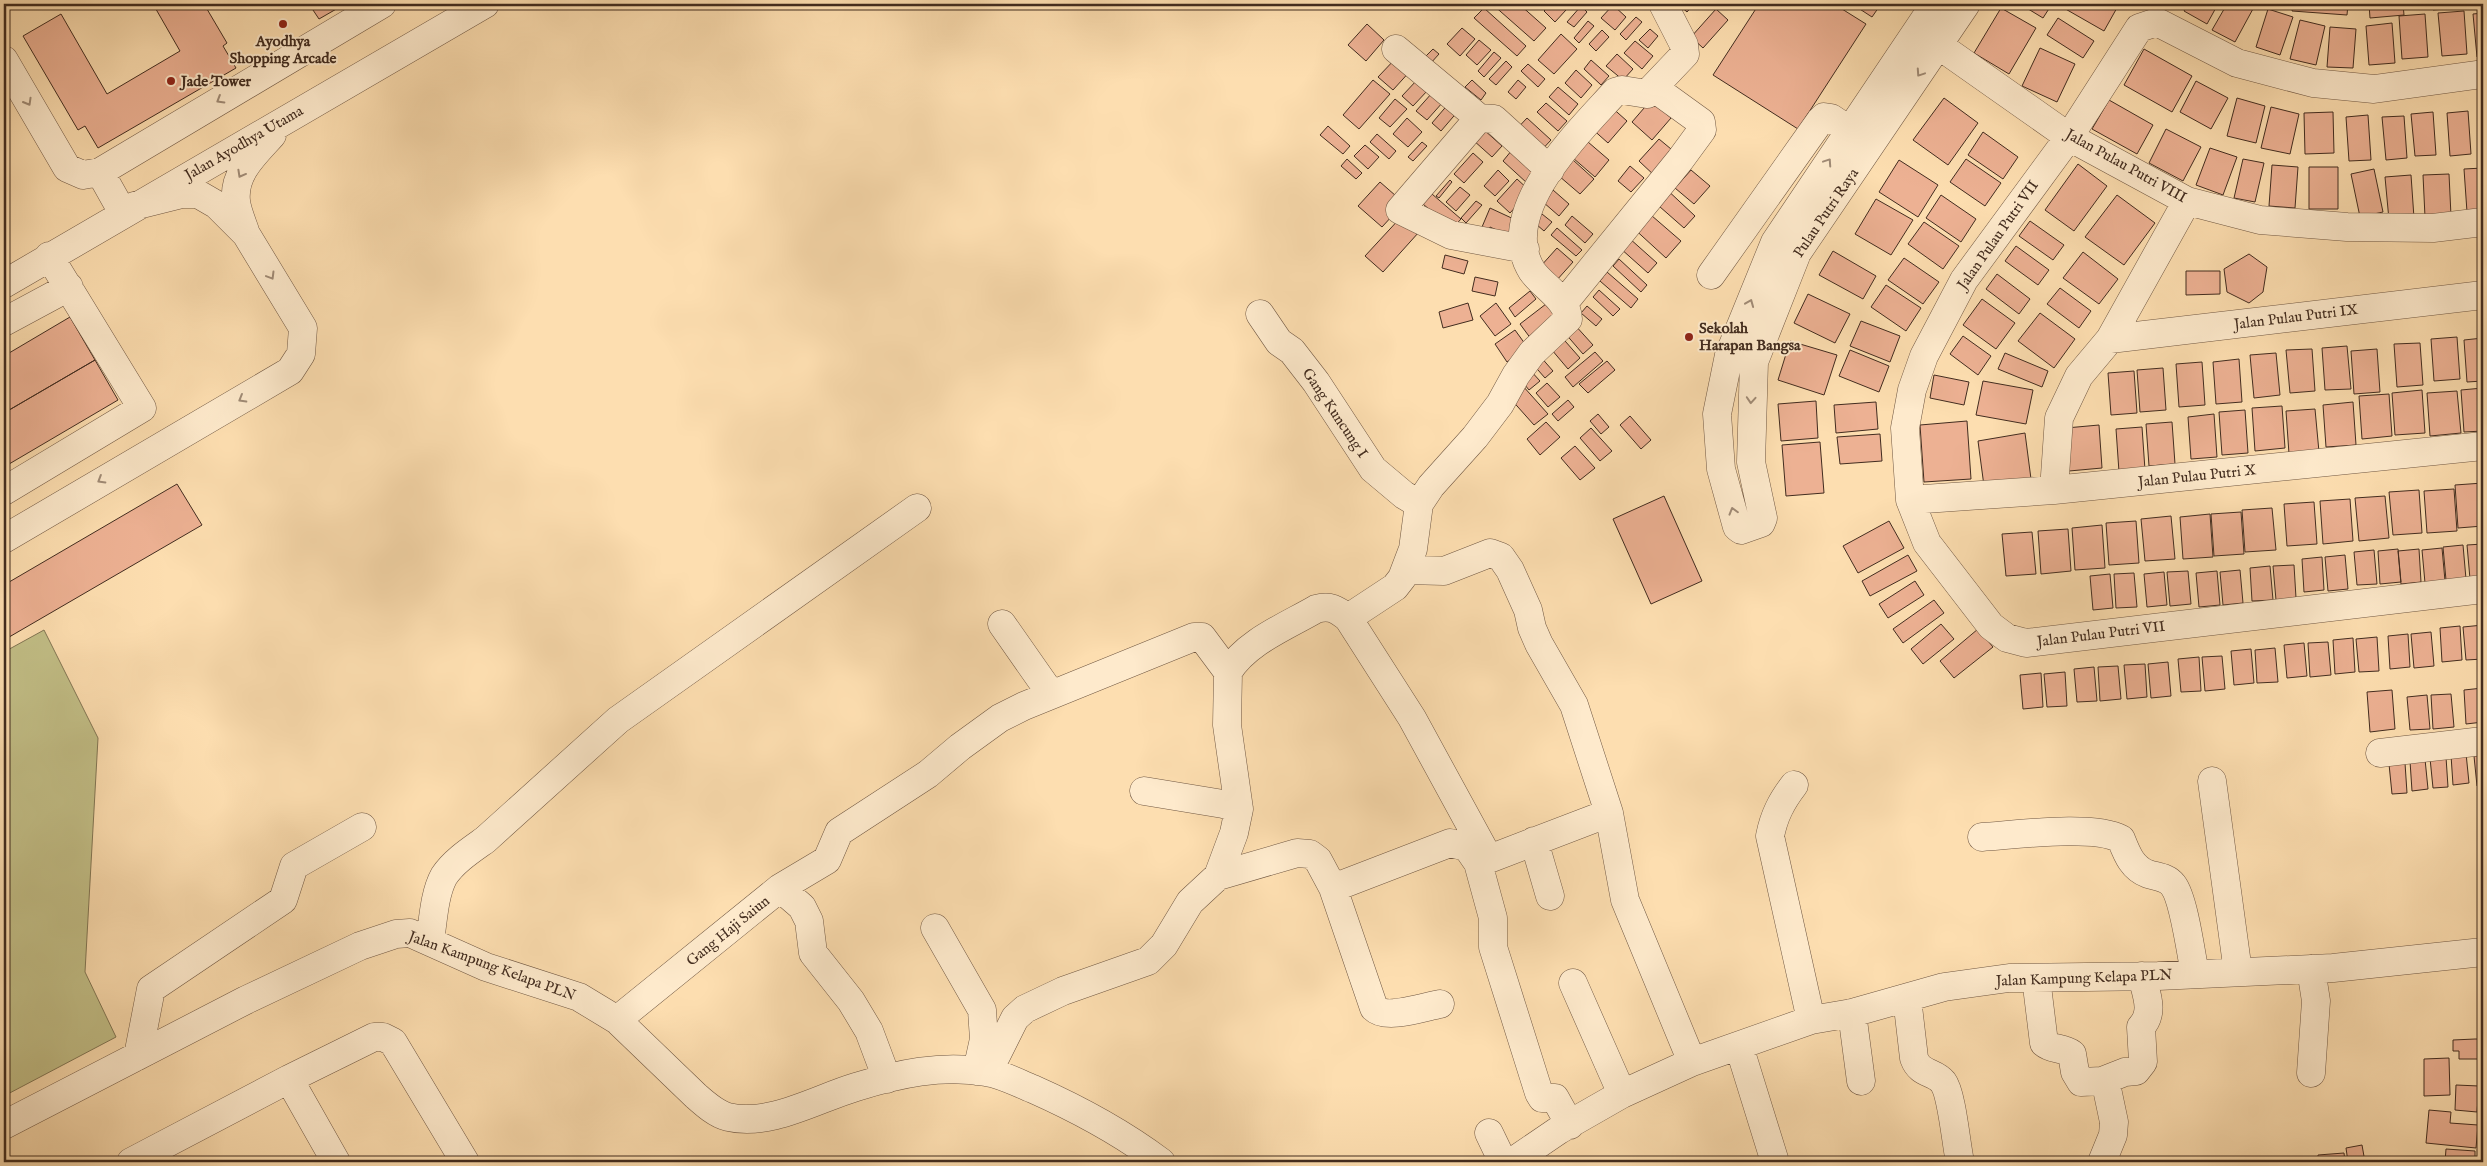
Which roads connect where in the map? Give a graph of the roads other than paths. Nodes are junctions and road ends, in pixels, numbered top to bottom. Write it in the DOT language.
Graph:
graph roads {
  1 [pos="382,4"];
  2 [pos="485,4"];
  3 [pos="1663,4"];
  4 [pos="1935,4"];
  5 [pos="1966,4"];
  6 [pos="1929,37"];
  7 [pos="1396,49"];
  8 [pos="4,60"];
  9 [pos="2483,74"];
  10 [pos="1654,88"];
  11 [pos="1479,118"];
  12 [pos="280,121"];
  13 [pos="1849,130"];
  14 [pos="2069,137"];
  15 [pos="1550,170"];
  16 [pos="100,172"];
  17 [pos="2187,201"];
  18 [pos="129,210"];
  19 [pos="2483,222"];
  20 [pos="246,234"];
  21 [pos="1525,250"];
  22 [pos="49,256"];
  23 [pos="1712,275"];
  24 [pos="4,284"];
  25 [pos="69,287"];
  26 [pos="2483,295"];
  27 [pos="1563,304"];
  28 [pos="1260,314"];
  29 [pos="4,322"];
  30 [pos="2110,339"];
  31 [pos="1741,358"];
  32 [pos="142,408"];
  33 [pos="164,443"];
  34 [pos="2483,446"];
  35 [pos="2054,490"];
  36 [pos="4,491"];
  37 [pos="1910,500"];
  38 [pos="1420,504"];
  39 [pos="917,508"];
  40 [pos="4,538"];
  41 [pos="1406,570"];
  42 [pos="2483,589"];
  43 [pos="1348,618"];
  44 [pos="1002,624"];
  45 [pos="1228,672"];
  46 [pos="1051,694"];
  47 [pos="2483,741"];
  48 [pos="2380,753"];
  49 [pos="2212,782"];
  50 [pos="1794,785"];
  51 [pos="1144,791"];
  52 [pos="1239,809"];
  53 [pos="1609,813"];
  54 [pos="362,827"];
  55 [pos="1982,837"];
  56 [pos="1534,841"];
  57 [pos="1483,861"];
  58 [pos="1218,876"];
  59 [pos="780,888"];
  60 [pos="1333,888"];
  61 [pos="1550,896"];
  62 [pos="935,928"];
  63 [pos="430,941"];
  64 [pos="2483,952"];
  65 [pos="2311,969"];
  66 [pos="2238,972"];
  67 [pos="2195,974"];
  68 [pos="2142,976"];
  69 [pos="2036,978"];
  70 [pos="1573,983"];
  71 [pos="1906,998"];
  72 [pos="1440,1004"];
  73 [pos="1852,1013"];
  74 [pos="618,1020"];
  75 [pos="1811,1020"];
  76 [pos="1739,1046"];
  77 [pos="138,1056"];
  78 [pos="1692,1062"];
  79 [pos="983,1071"];
  80 [pos="2311,1073"];
  81 [pos="288,1078"];
  82 [pos="887,1079"];
  83 [pos="2102,1081"];
  84 [pos="1861,1082"];
  85 [pos="1622,1094"];
  86 [pos="4,1125"];
  87 [pos="1570,1125"];
  88 [pos="1489,1133"];
  89 [pos="131,1162"];
  90 [pos="336,1162"];
  91 [pos="465,1162"];
  92 [pos="1161,1162"];
  93 [pos="1503,1162"];
  94 [pos="1512,1162"];
  95 [pos="1775,1162"];
  96 [pos="1960,1162"];
  97 [pos="2102,1162"];
  1 -- 16 [label="street, one-way"];
  2 -- 12 [label="street, Jalan Ayodhya Utama"];
  3 -- 10 [label="street"];
  4 -- 6 [label="street, Pulau Putri Raya"];
  5 -- 6 [label="street, Pulau Putri Raya"];
  6 -- 13 [label="street, Pulau Putri Raya"];
  6 -- 14 [label="street, Jalan Pulau Putri VIII"];
  6 -- 31 [label="street, Pulau Putri Raya, one-way"];
  7 -- 11 [label="street"];
  8 -- 16 [label="street, one-way"];
  9 -- 14 [label="street, Jalan Pulau Putri VII"];
  10 -- 15 [label="street"];
  10 -- 27 [label="street"];
  11 -- 15 [label="street"];
  11 -- 21 [label="street"];
  12 -- 18 [label="street, Jalan Ayodhya Utama"];
  12 -- 20 [label="street, one-way"];
  13 -- 23 [label="street"];
  31 -- 13 [label="street, Pulau Putri Raya, one-way"];
  14 -- 17 [label="street, Jalan Pulau Putri VIII"];
  14 -- 37 [label="street, Jalan Pulau Putri VII"];
  15 -- 21 [label="street"];
  16 -- 18 [label="street"];
  17 -- 19 [label="street, Jalan Pulau Putri VIII"];
  17 -- 30 [label="street"];
  18 -- 20 [label="street"];
  18 -- 22 [label="street, Jalan Ayodhya Utama"];
  20 -- 33 [label="street, one-way"];
  21 -- 27 [label="street"];
  22 -- 24 [label="street, Jalan Ayodhya Utama"];
  22 -- 25 [label="street"];
  25 -- 29 [label="street"];
  25 -- 32 [label="street"];
  26 -- 30 [label="street, Jalan Pulau Putri IX"];
  27 -- 38 [label="street"];
  28 -- 38 [label="street, Gang Kuncung I"];
  30 -- 35 [label="street"];
  31 -- 31 [label="street, Pulau Putri Raya, one-way"];
  32 -- 33 [label="street"];
  32 -- 36 [label="street"];
  33 -- 40 [label="street, one-way"];
  34 -- 35 [label="street, Jalan Pulau Putri X"];
  35 -- 37 [label="street, Jalan Pulau Putri X"];
  37 -- 42 [label="street, Jalan Pulau Putri VII"];
  38 -- 41 [label="street"];
  39 -- 63 [label="street"];
  41 -- 43 [label="street"];
  41 -- 53 [label="street"];
  43 -- 45 [label="street"];
  43 -- 57 [label="street"];
  44 -- 46 [label="street"];
  45 -- 46 [label="street"];
  45 -- 52 [label="street"];
  46 -- 59 [label="street"];
  47 -- 48 [label="street"];
  49 -- 66 [label="street"];
  50 -- 75 [label="street"];
  51 -- 52 [label="street"];
  52 -- 58 [label="street"];
  53 -- 56 [label="street"];
  53 -- 78 [label="street"];
  54 -- 77 [label="street"];
  55 -- 67 [label="street"];
  56 -- 57 [label="street"];
  56 -- 61 [label="street"];
  57 -- 60 [label="street"];
  57 -- 87 [label="street"];
  58 -- 60 [label="street"];
  58 -- 79 [label="street"];
  59 -- 74 [label="street, Gang Haji Saiun"];
  59 -- 82 [label="street, Gang Haji Saiun"];
  60 -- 72 [label="street"];
  62 -- 79 [label="street"];
  63 -- 74 [label="street, Jalan Kampung Kelapa PLN"];
  63 -- 77 [label="street, Jalan Kampung Kelapa PLN"];
  64 -- 65 [label="street, Jalan Kampung Kelapa PLN"];
  65 -- 66 [label="street, Jalan Kampung Kelapa PLN"];
  65 -- 80 [label="street"];
  66 -- 67 [label="street, Jalan Kampung Kelapa PLN"];
  67 -- 68 [label="street, Jalan Kampung Kelapa PLN"];
  68 -- 69 [label="street, Jalan Kampung Kelapa PLN"];
  68 -- 83 [label="street"];
  69 -- 71 [label="street, Jalan Kampung Kelapa PLN"];
  69 -- 83 [label="street"];
  70 -- 85 [label="street"];
  71 -- 73 [label="street, Jalan Kampung Kelapa PLN"];
  71 -- 96 [label="street"];
  73 -- 75 [label="street, Jalan Kampung Kelapa PLN"];
  73 -- 84 [label="street"];
  74 -- 82 [label="street, Jalan Kampung Kelapa PLN"];
  75 -- 76 [label="street, Jalan Kampung Kelapa PLN"];
  76 -- 78 [label="street, Jalan Kampung Kelapa PLN"];
  76 -- 95 [label="street"];
  77 -- 86 [label="street, Jalan Kampung Kelapa PLN"];
  78 -- 85 [label="street, Jalan Kampung Kelapa PLN"];
  79 -- 82 [label="street, Jalan Kampung Kelapa PLN"];
  79 -- 92 [label="street, Jalan Kampung Kelapa PLN"];
  81 -- 89 [label="street"];
  81 -- 90 [label="street"];
  81 -- 91 [label="street"];
  83 -- 97 [label="street"];
  85 -- 87 [label="street, Jalan Kampung Kelapa PLN"];
  87 -- 94 [label="street, Jalan Kampung Kelapa PLN"];
  88 -- 93 [label="street"];
}
